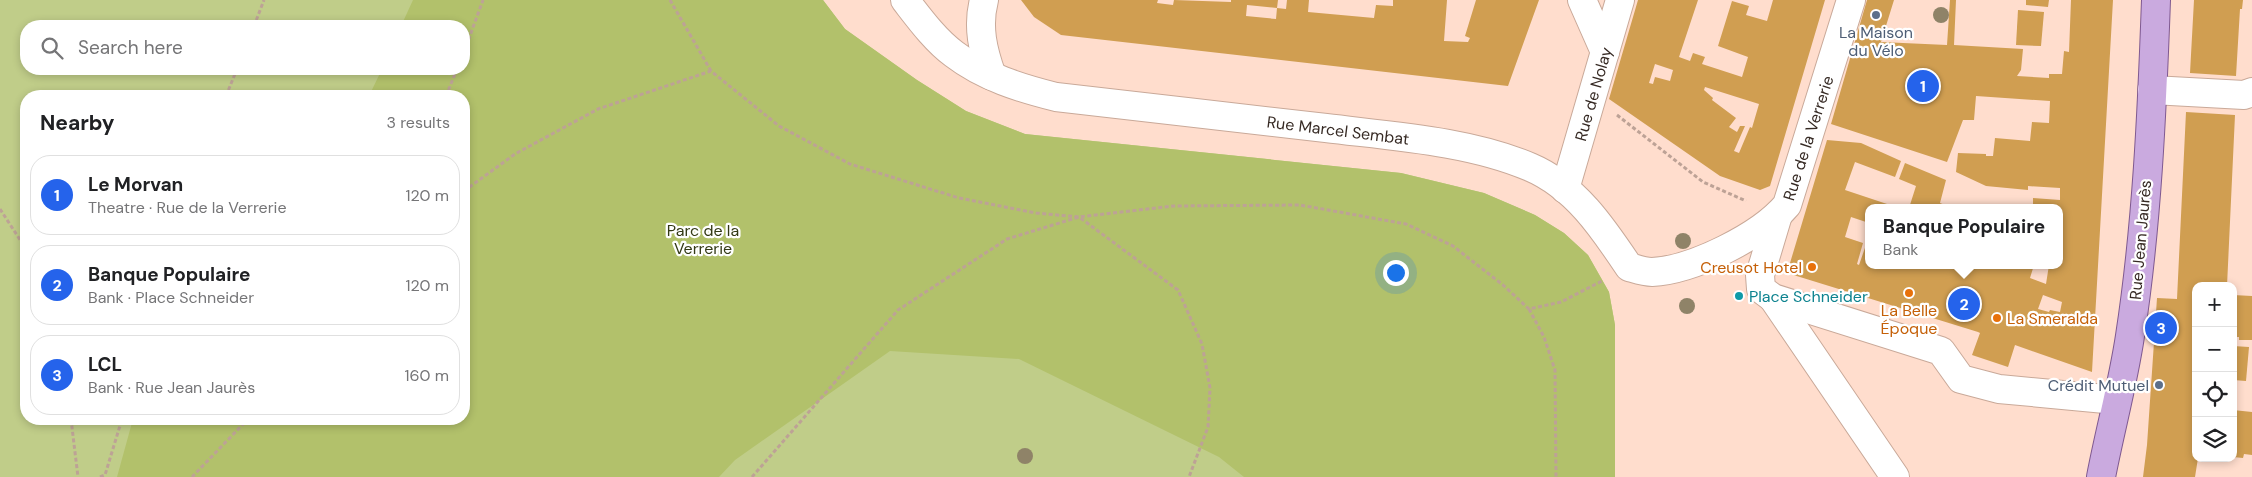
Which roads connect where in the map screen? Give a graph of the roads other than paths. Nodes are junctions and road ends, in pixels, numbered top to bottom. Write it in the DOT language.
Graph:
graph roads {
  1 [pos="905,0"];
  2 [pos="984,0"];
  3 [pos="1582,0"];
  4 [pos="1620,0"];
  5 [pos="1852,0"];
  6 [pos="2156,0"];
  7 [pos="1605,52"];
  8 [pos="992,76"];
  9 [pos="2152,90"];
  10 [pos="2252,92"];
  11 [pos="1566,189"];
  12 [pos="1778,215"];
  13 [pos="1642,270"];
  14 [pos="1774,298"];
  15 [pos="2116,400"];
  16 [pos="1895,477"];
  17 [pos="2101,477"];
  1 -- 8 [label="street, Rue Marcel Sembat"];
  2 -- 8 [label="street"];
  3 -- 7 [label="street"];
  4 -- 7 [label="street, Rue de Nolay"];
  5 -- 12 [label="street, Rue de la Verrerie"];
  6 -- 9 [label="main road, Rue Jean Jaurès"];
  7 -- 11 [label="street, Rue de Nolay"];
  8 -- 11 [label="street, Rue Marcel Sembat"];
  9 -- 10 [label="street"];
  9 -- 15 [label="main road, Rue Jean Jaurès"];
  11 -- 13 [label="street, Rue Marcel Sembat"];
  12 -- 13 [label="street, Rue de la Verrerie"];
  12 -- 14 [label="street"];
  14 -- 15 [label="street"];
  14 -- 16 [label="street"];
  15 -- 17 [label="main road, Rue Jean Jaurès"];
}
